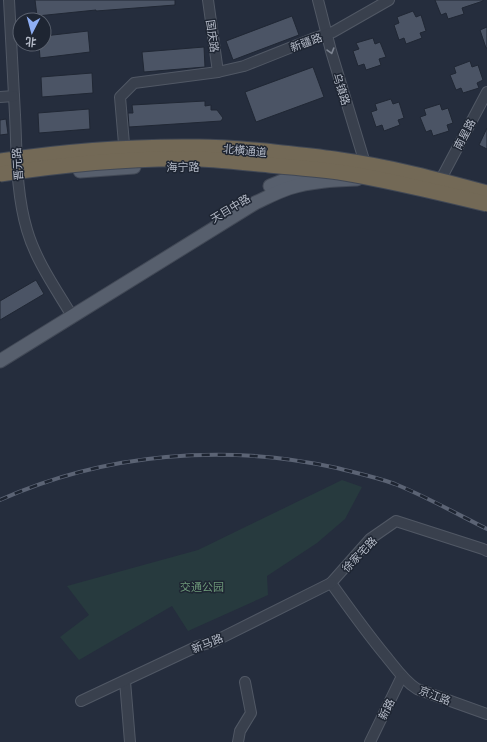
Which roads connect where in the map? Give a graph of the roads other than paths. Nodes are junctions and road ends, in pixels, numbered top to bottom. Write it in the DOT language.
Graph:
graph roads {
  1 [pos="9,0"];
  2 [pos="208,0"];
  3 [pos="318,0"];
  4 [pos="389,0"];
  5 [pos="326,35"];
  6 [pos="218,72"];
  7 [pos="487,92"];
  8 [pos="0,96"];
  9 [pos="14,96"];
  10 [pos="124,144"];
  11 [pos="16,156"];
  12 [pos="0,160"];
  13 [pos="364,160"];
  14 [pos="302,173"];
  15 [pos="0,174"];
  16 [pos="18,176"];
  17 [pos="367,178"];
  18 [pos="0,179"];
  19 [pos="432,181"];
  20 [pos="487,183"];
  21 [pos="487,192"];
  22 [pos="487,204"];
  23 [pos="487,208"];
  24 [pos="487,212"];
  25 [pos="70,312"];
  26 [pos="0,350"];
  27 [pos="0,361"];
  28 [pos="485,550"];
  29 [pos="331,583"];
  30 [pos="402,676"];
  31 [pos="125,681"];
  32 [pos="246,682"];
  33 [pos="81,702"];
  34 [pos="487,714"];
  35 [pos="130,742"];
  36 [pos="238,742"];
  37 [pos="370,742"];
  1 -- 9 [label="street, 晋元路"];
  2 -- 6 [label="street, 国庆路"];
  3 -- 5 [label="street, 乌镇路"];
  4 -- 5 [label="street, 新疆路"];
  5 -- 6 [label="street, 新疆路"];
  5 -- 13 [label="street, 乌镇路, one-way"];
  6 -- 10 [label="street, 新疆路"];
  7 -- 19 [label="street, 南星路"];
  8 -- 9 [label="street"];
  9 -- 11 [label="street, 晋元路"];
  10 -- 11 [label="main road, 海宁路"];
  10 -- 13 [label="main road, 海宁路"];
  11 -- 12 [label="main road, 海宁路"];
  11 -- 16 [label="street, 晋元路"];
  12 -- 19 [label="highway, 北横通道, bridge"];
  13 -- 14 [label="main road, 天目中路"];
  13 -- 17 [label="street, 乌镇路"];
  13 -- 19 [label="main road, 天目中路"];
  14 -- 16 [label="main road, 海宁路"];
  14 -- 17 [label="main road, 海宁路"];
  14 -- 25 [label="main road, 天目中路"];
  15 -- 19 [label="highway, 北横通道, bridge"];
  16 -- 18 [label="main road, 海宁路"];
  16 -- 25 [label="street, 晋元路"];
  17 -- 23 [label="main road, 天目中路"];
  17 -- 25 [label="main road, 天目中路"];
  19 -- 20 [label="highway, bridge"];
  19 -- 21 [label="highway, 北横通道, bridge"];
  19 -- 22 [label="highway, 北横通道, bridge"];
  19 -- 24 [label="highway, bridge"];
  25 -- 26 [label="main road, 天目中路"];
  25 -- 27 [label="main road, 天目中路"];
  28 -- 29 [label="street, 徐家宅路"];
  29 -- 30 [label="street, 京江路"];
  29 -- 31 [label="street, 新马路"];
  30 -- 34 [label="street, 京江路"];
  30 -- 37 [label="street, 新路"];
  31 -- 33 [label="street, 新马路"];
  31 -- 35 [label="street"];
  32 -- 36 [label="street"];
}
